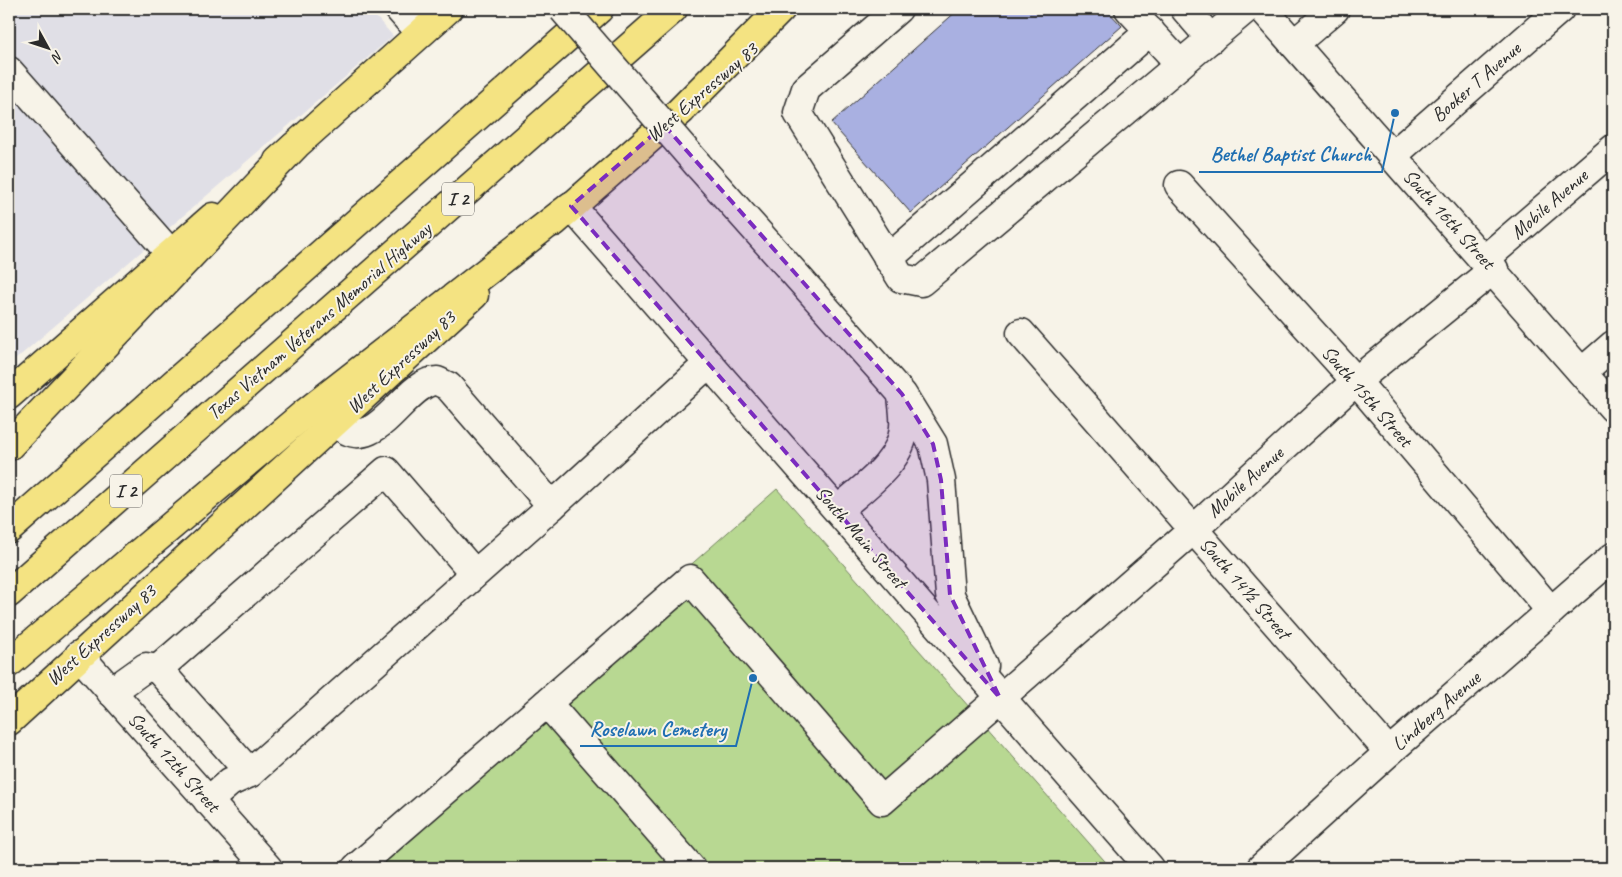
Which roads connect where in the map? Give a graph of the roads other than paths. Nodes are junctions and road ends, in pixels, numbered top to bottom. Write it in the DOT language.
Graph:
graph roads {
  1 [pos="399,9"];
  2 [pos="448,9"];
  3 [pos="563,9"];
  4 [pos="598,9"];
  5 [pos="673,9"];
  6 [pos="781,9"];
  7 [pos="797,9"];
  8 [pos="898,9"];
  9 [pos="1129,9"];
  10 [pos="1185,9"];
  11 [pos="1246,9"];
  12 [pos="1263,9"];
  13 [pos="1335,9"];
  14 [pos="1560,9"];
  15 [pos="1150,31"];
  16 [pos="420,33"];
  17 [pos="1210,39"];
  18 [pos="1294,44"];
  19 [pos="1180,64"];
  20 [pos="9,71"];
  21 [pos="9,98"];
  22 [pos="679,112"];
  23 [pos="295,146"];
  24 [pos="1613,149"];
  25 [pos="1392,156"];
  26 [pos="1179,185"];
  27 [pos="571,206"];
  28 [pos="888,259"];
  29 [pos="164,260"];
  30 [pos="1489,264"];
  31 [pos="1021,334"];
  32 [pos="1613,345"];
  33 [pos="709,363"];
  34 [pos="1582,372"];
  35 [pos="1356,381"];
  36 [pos="902,394"];
  37 [pos="9,395"];
  38 [pos="1613,408"];
  39 [pos="336,422"];
  40 [pos="9,446"];
  41 [pos="552,506"];
  42 [pos="838,510"];
  43 [pos="9,529"];
  44 [pos="1194,529"];
  45 [pos="1613,557"];
  46 [pos="475,574"];
  47 [pos="9,593"];
  48 [pos="1551,611"];
  49 [pos="79,655"];
  50 [pos="9,662"];
  51 [pos="158,669"];
  52 [pos="111,692"];
  53 [pos="1000,698"];
  54 [pos="547,703"];
  55 [pos="9,720"];
  56 [pos="1389,752"];
  57 [pos="250,773"];
  58 [pos="208,800"];
  59 [pos="268,868"];
  60 [pos="356,868"];
  61 [pos="691,868"];
  62 [pos="1150,868"];
  63 [pos="1261,868"];
  1 -- 16 [label="street"];
  2 -- 16 [label="main road"];
  3 -- 36 [label="street, bridge"];
  4 -- 43 [label="main road, I 2"];
  5 -- 47 [label="main road, Texas Vietnam Veterans Memorial Highway / I 2"];
  6 -- 22 [label="main road"];
  7 -- 22 [label="main road, West Expressway 83"];
  8 -- 28 [label="street"];
  9 -- 15 [label="street"];
  10 -- 17 [label="street"];
  11 -- 17 [label="street"];
  12 -- 18 [label="street, South 16th Street"];
  13 -- 18 [label="street"];
  14 -- 25 [label="street, Booker T Avenue"];
  15 -- 19 [label="street"];
  15 -- 28 [label="street"];
  16 -- 23 [label="main road"];
  17 -- 19 [label="street"];
  18 -- 25 [label="street, South 16th Street"];
  19 -- 28 [label="street"];
  20 -- 29 [label="street"];
  21 -- 29 [label="street"];
  22 -- 27 [label="main road, West Expressway 83"];
  23 -- 29 [label="main road"];
  23 -- 40 [label="main road"];
  24 -- 30 [label="street, Mobile Avenue"];
  25 -- 30 [label="street, South 16th Street"];
  26 -- 35 [label="street, South 15th Street"];
  27 -- 33 [label="street, South Main Street"];
  27 -- 39 [label="main road, West Expressway 83"];
  27 -- 50 [label="main road"];
  29 -- 37 [label="main road"];
  30 -- 34 [label="street, South 16th Street"];
  30 -- 35 [label="street, Mobile Avenue"];
  31 -- 44 [label="street, South 14½ Street"];
  32 -- 34 [label="street"];
  33 -- 41 [label="street"];
  33 -- 42 [label="street, South Main Street"];
  34 -- 38 [label="street, South 16th Street"];
  35 -- 44 [label="street, Mobile Avenue"];
  35 -- 48 [label="street, South 15th Street"];
  36 -- 42 [label="street"];
  36 -- 53 [label="street"];
  39 -- 41 [label="street"];
  39 -- 49 [label="main road, West Expressway 83"];
  41 -- 46 [label="street"];
  42 -- 53 [label="street, South Main Street"];
  44 -- 53 [label="street, Mobile Avenue"];
  44 -- 56 [label="street, South 14½ Street"];
  45 -- 48 [label="street, Lindberg Avenue"];
  46 -- 51 [label="street"];
  46 -- 57 [label="street"];
  48 -- 56 [label="street, Lindberg Avenue"];
  49 -- 52 [label="street, South 12th Street"];
  49 -- 55 [label="main road, West Expressway 83"];
  51 -- 52 [label="street"];
  51 -- 57 [label="street"];
  52 -- 58 [label="street, South 12th Street"];
  53 -- 54 [label="street, Mobile Avenue"];
  53 -- 62 [label="street, South Main Street"];
  54 -- 60 [label="street"];
  54 -- 61 [label="street"];
  56 -- 63 [label="street, Lindberg Avenue"];
  57 -- 58 [label="street"];
  58 -- 59 [label="street, South 12th Street"];
}
